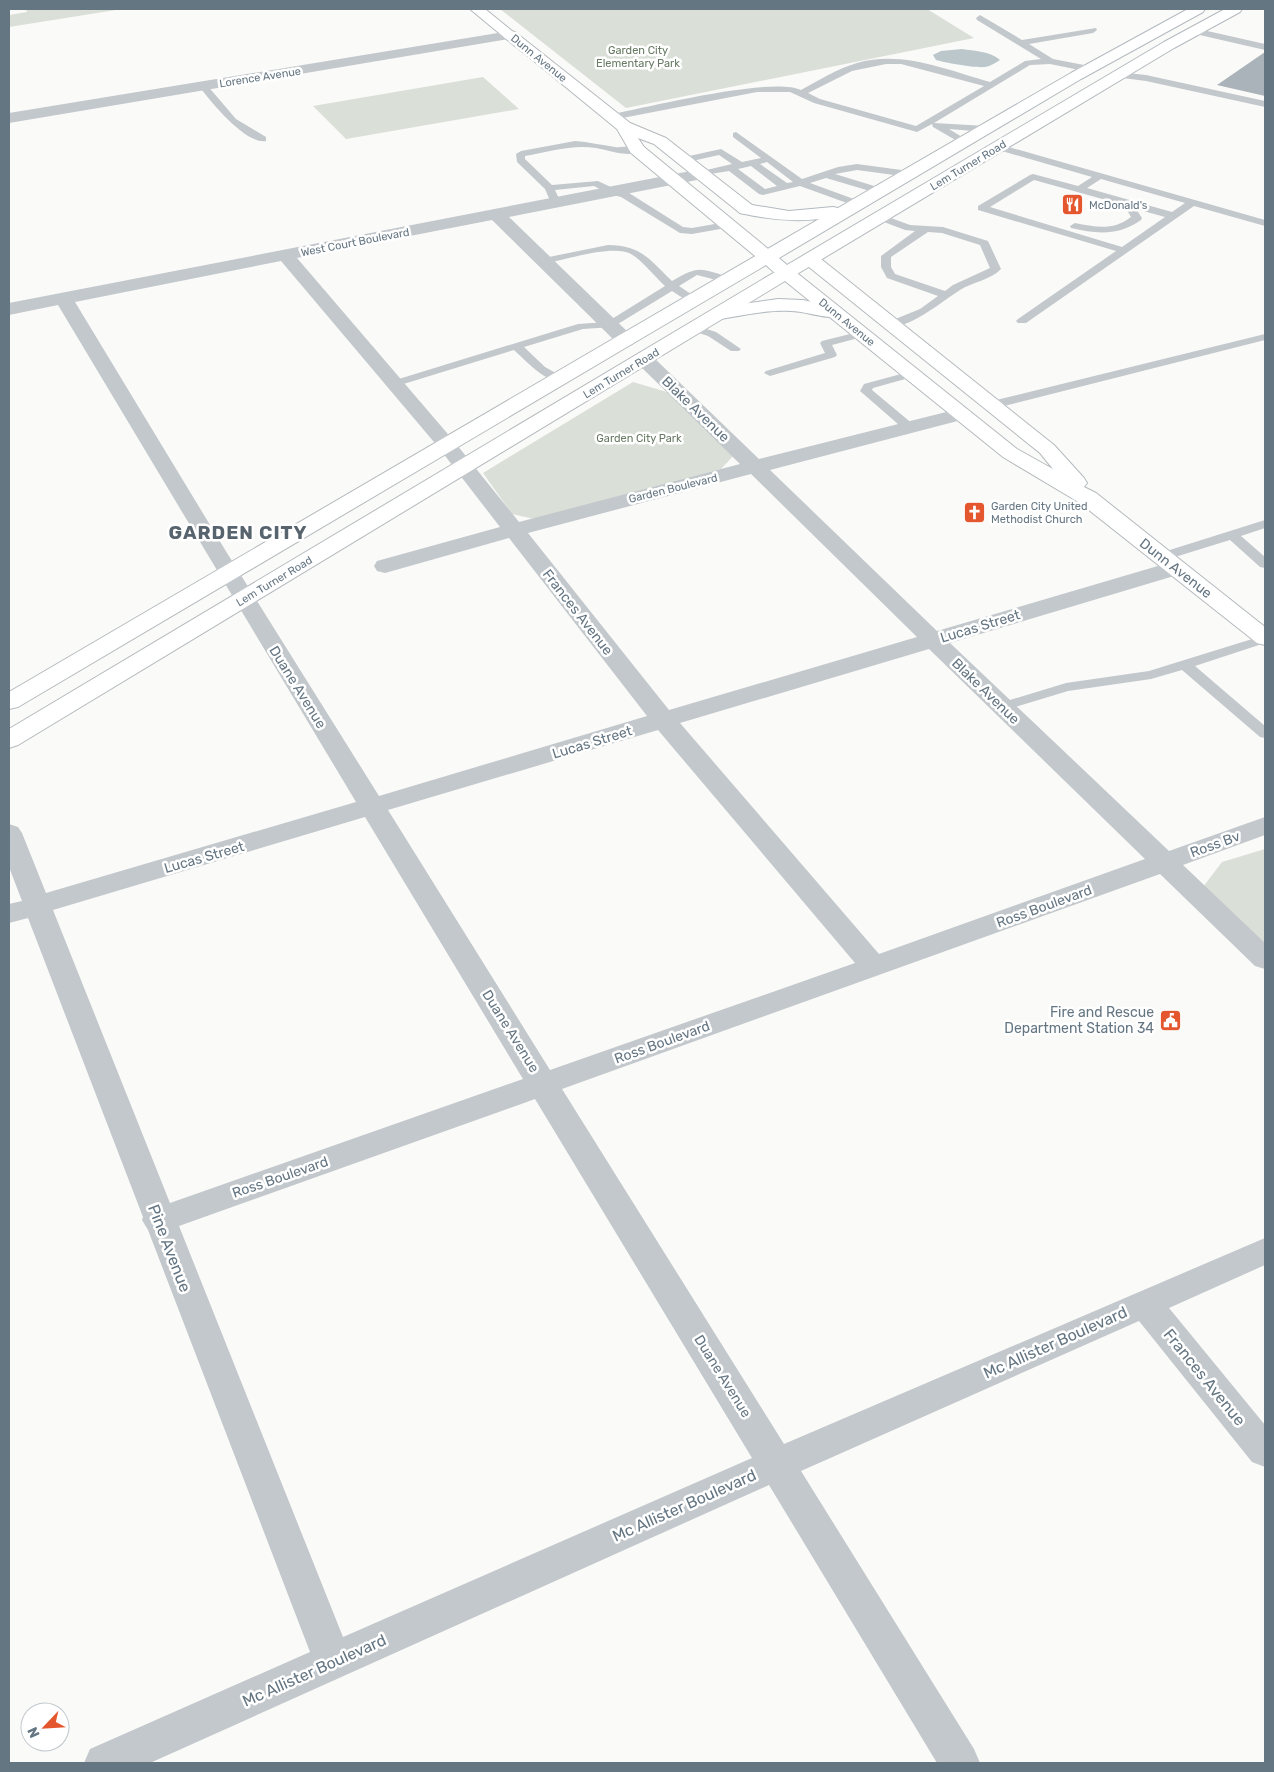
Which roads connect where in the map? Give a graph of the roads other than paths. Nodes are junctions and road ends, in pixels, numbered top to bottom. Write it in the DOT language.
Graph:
graph roads {
  1 [pos="477,9"];
  2 [pos="1198,9"];
  3 [pos="1235,9"];
  4 [pos="980,18"];
  5 [pos="1093,30"];
  6 [pos="1194,31"];
  7 [pos="510,35"];
  8 [pos="1022,43"];
  9 [pos="1265,47"];
  10 [pos="1050,60"];
  11 [pos="1089,68"];
  12 [pos="1118,75"];
  13 [pos="992,85"];
  14 [pos="203,86"];
  15 [pos="802,93"];
  16 [pos="1265,104"];
  17 [pos="9,118"];
  18 [pos="618,122"];
  19 [pos="932,124"];
  20 [pos="986,129"];
  21 [pos="736,135"];
  22 [pos="263,139"];
  23 [pos="964,142"];
  24 [pos="998,147"];
  25 [pos="637,150"];
  26 [pos="768,159"];
  27 [pos="683,160"];
  28 [pos="753,163"];
  29 [pos="736,167"];
  30 [pos="701,174"];
  31 [pos="824,174"];
  32 [pos="909,174"];
  33 [pos="1100,176"];
  34 [pos="672,180"];
  35 [pos="801,183"];
  36 [pos="785,186"];
  37 [pos="1079,189"];
  38 [pos="880,191"];
  39 [pos="613,192"];
  40 [pos="553,196"];
  41 [pos="1128,203"];
  42 [pos="1192,203"];
  43 [pos="852,207"];
  44 [pos="746,209"];
  45 [pos="496,214"];
  46 [pos="1173,216"];
  47 [pos="880,217"];
  48 [pos="1265,223"];
  49 [pos="726,225"];
  50 [pos="1044,226"];
  51 [pos="926,229"];
  52 [pos="790,244"];
  53 [pos="1123,250"];
  54 [pos="285,255"];
  55 [pos="766,257"];
  56 [pos="810,259"];
  57 [pos="544,261"];
  58 [pos="786,273"];
  59 [pos="728,280"];
  60 [pos="670,286"];
  61 [pos="946,295"];
  62 [pos="63,298"];
  63 [pos="693,300"];
  64 [pos="9,309"];
  65 [pos="834,312"];
  66 [pos="721,313"];
  67 [pos="1022,321"];
  68 [pos="892,324"];
  69 [pos="609,325"];
  70 [pos="694,328"];
  71 [pos="862,334"];
  72 [pos="1265,337"];
  73 [pos="625,340"];
  74 [pos="516,346"];
  75 [pos="735,349"];
  76 [pos="644,359"];
  77 [pos="770,373"];
  78 [pos="912,374"];
  79 [pos="558,379"];
  80 [pos="393,384"];
  81 [pos="992,405"];
  82 [pos="962,414"];
  83 [pos="910,428"];
  84 [pos="446,444"];
  85 [pos="464,467"];
  86 [pos="757,467"];
  87 [pos="1088,498"];
  88 [pos="1265,524"];
  89 [pos="513,530"];
  90 [pos="1230,534"];
  91 [pos="1168,562"];
  92 [pos="1265,564"];
  93 [pos="385,566"];
  94 [pos="237,586"];
  95 [pos="1265,639"];
  96 [pos="934,640"];
  97 [pos="1184,664"];
  98 [pos="9,702"];
  99 [pos="1002,707"];
  100 [pos="664,720"];
  101 [pos="1265,734"];
  102 [pos="9,740"];
  103 [pos="373,807"];
  104 [pos="1265,826"];
  105 [pos="9,833"];
  106 [pos="1165,862"];
  107 [pos="23,910"];
  108 [pos="1265,958"];
  109 [pos="874,967"];
  110 [pos="543,1085"];
  111 [pos="158,1220"];
  112 [pos="1265,1251"];
  113 [pos="1144,1303"];
  114 [pos="1265,1451"];
  115 [pos="777,1464"];
  116 [pos="333,1661"];
  117 [pos="104,1763"];
  118 [pos="960,1763"];
  1 -- 7 [label="main road, Dunn Avenue"];
  2 -- 11 [label="main road, Lem Turner Road"];
  3 -- 6 [label="main road, Lem Turner Road"];
  4 -- 8 [label="lane"];
  5 -- 8 [label="lane"];
  6 -- 9 [label="lane"];
  6 -- 12 [label="main road, Lem Turner Road"];
  7 -- 14 [label="street, Lorence Avenue"];
  7 -- 18 [label="main road, Dunn Avenue"];
  8 -- 10 [label="lane"];
  10 -- 11 [label="lane"];
  10 -- 13 [label="lane"];
  11 -- 12 [label="main road"];
  11 -- 20 [label="main road, Lem Turner Road"];
  12 -- 16 [label="lane"];
  12 -- 24 [label="main road, Lem Turner Road"];
  13 -- 15 [label="lane"];
  13 -- 19 [label="lane"];
  14 -- 17 [label="street, Lorence Avenue"];
  14 -- 22 [label="lane"];
  15 -- 18 [label="lane"];
  15 -- 19 [label="lane"];
  18 -- 25 [label="main road, Dunn Avenue"];
  18 -- 27 [label="main road, Dunn Avenue"];
  19 -- 20 [label="lane"];
  19 -- 23 [label="lane"];
  20 -- 23 [label="main road, Lem Turner Road"];
  21 -- 26 [label="lane"];
  23 -- 32 [label="main road, Lem Turner Road"];
  24 -- 33 [label="lane"];
  24 -- 47 [label="main road, Lem Turner Road"];
  25 -- 34 [label="main road, Dunn Avenue"];
  25 -- 40 [label="lane"];
  26 -- 28 [label="lane"];
  26 -- 35 [label="lane"];
  27 -- 29 [label="lane"];
  27 -- 30 [label="main road, Dunn Avenue"];
  28 -- 29 [label="lane"];
  28 -- 36 [label="lane"];
  29 -- 30 [label="lane"];
  29 -- 36 [label="lane"];
  30 -- 34 [label="street, West Court Boulevard"];
  30 -- 44 [label="main road, Dunn Avenue"];
  31 -- 32 [label="lane"];
  31 -- 35 [label="lane"];
  31 -- 38 [label="lane"];
  32 -- 38 [label="main road, Lem Turner Road"];
  33 -- 37 [label="lane"];
  33 -- 42 [label="lane"];
  34 -- 39 [label="street, West Court Boulevard"];
  34 -- 49 [label="main road, Dunn Avenue"];
  35 -- 36 [label="lane"];
  35 -- 43 [label="lane"];
  37 -- 41 [label="lane"];
  37 -- 50 [label="lane"];
  38 -- 43 [label="main road, Lem Turner Road"];
  39 -- 40 [label="street, West Court Boulevard"];
  39 -- 49 [label="lane"];
  40 -- 45 [label="street, West Court Boulevard"];
  41 -- 46 [label="lane"];
  41 -- 50 [label="lane"];
  42 -- 46 [label="lane"];
  42 -- 48 [label="lane"];
  43 -- 44 [label="main road"];
  43 -- 52 [label="main road, Lem Turner Road"];
  44 -- 52 [label="main road, Dunn Avenue"];
  45 -- 54 [label="street, West Court Boulevard"];
  45 -- 57 [label="street"];
  46 -- 53 [label="lane"];
  47 -- 51 [label="lane"];
  47 -- 56 [label="main road, Lem Turner Road"];
  49 -- 55 [label="main road, Dunn Avenue"];
  50 -- 53 [label="lane"];
  51 -- 61 [label="lane"];
  51 -- 61 [label="lane"];
  52 -- 55 [label="main road, Lem Turner Road"];
  52 -- 56 [label="main road, Dunn Avenue"];
  53 -- 67 [label="lane"];
  54 -- 62 [label="street, West Court Boulevard"];
  54 -- 80 [label="street, Frances Avenue"];
  55 -- 58 [label="main road, Dunn Avenue"];
  55 -- 59 [label="main road, Lem Turner Road"];
  56 -- 58 [label="main road, Lem Turner Road"];
  56 -- 68 [label="main road, Dunn Avenue"];
  57 -- 60 [label="lane"];
  57 -- 69 [label="street"];
  58 -- 65 [label="main road, Dunn Avenue"];
  58 -- 66 [label="main road, Lem Turner Road"];
  59 -- 60 [label="lane"];
  59 -- 63 [label="main road, Lem Turner Road"];
  60 -- 63 [label="lane"];
  60 -- 69 [label="lane"];
  61 -- 68 [label="lane"];
  62 -- 64 [label="street, West Court Boulevard"];
  62 -- 94 [label="street, Duane Avenue"];
  63 -- 73 [label="main road, Lem Turner Road"];
  65 -- 66 [label="main road"];
  65 -- 71 [label="main road, Dunn Avenue"];
  66 -- 70 [label="main road, Lem Turner Road"];
  68 -- 81 [label="main road, Dunn Avenue"];
  69 -- 73 [label="street"];
  69 -- 74 [label="lane"];
  70 -- 75 [label="lane"];
  70 -- 76 [label="main road, Lem Turner Road"];
  71 -- 77 [label="lane"];
  71 -- 78 [label="main road, Dunn Avenue"];
  72 -- 81 [label="lane"];
  73 -- 79 [label="main road, Lem Turner Road"];
  74 -- 79 [label="lane"];
  74 -- 80 [label="lane"];
  76 -- 85 [label="main road, Lem Turner Road"];
  76 -- 86 [label="street, Blake Avenue"];
  78 -- 82 [label="main road, Dunn Avenue"];
  78 -- 83 [label="lane"];
  79 -- 84 [label="main road, Lem Turner Road"];
  80 -- 84 [label="street, Frances Avenue"];
  81 -- 87 [label="main road, Dunn Avenue"];
  82 -- 83 [label="street, Garden Boulevard"];
  82 -- 87 [label="main road, Dunn Avenue"];
  83 -- 86 [label="street, Garden Boulevard"];
  84 -- 85 [label="street, Frances Avenue"];
  84 -- 94 [label="main road, Lem Turner Road"];
  85 -- 89 [label="street, Frances Avenue"];
  85 -- 94 [label="main road, Lem Turner Road"];
  86 -- 89 [label="street, Garden Boulevard"];
  86 -- 96 [label="street, Blake Avenue"];
  87 -- 91 [label="main road, Dunn Avenue"];
  88 -- 90 [label="lane"];
  89 -- 93 [label="street, Garden Boulevard"];
  89 -- 100 [label="street, Frances Avenue"];
  90 -- 91 [label="lane"];
  90 -- 92 [label="lane"];
  91 -- 95 [label="main road, Dunn Avenue"];
  91 -- 96 [label="street, Lucas Street"];
  94 -- 98 [label="main road, Lem Turner Road"];
  94 -- 102 [label="main road, Lem Turner Road"];
  94 -- 103 [label="street, Duane Avenue"];
  95 -- 97 [label="lane"];
  96 -- 99 [label="street, Blake Avenue"];
  96 -- 100 [label="street, Lucas Street"];
  97 -- 99 [label="lane"];
  97 -- 101 [label="lane"];
  99 -- 106 [label="street, Blake Avenue"];
  100 -- 103 [label="street, Lucas Street"];
  100 -- 109 [label="street, Frances Avenue"];
  103 -- 107 [label="street, Lucas Street"];
  103 -- 110 [label="street, Duane Avenue"];
  104 -- 106 [label="street, Ross Bv"];
  105 -- 107 [label="street, Pine Avenue"];
  106 -- 108 [label="street, Blake Avenue"];
  106 -- 109 [label="street, Ross Boulevard"];
  107 -- 111 [label="street, Pine Avenue"];
  109 -- 110 [label="street, Ross Boulevard"];
  110 -- 111 [label="street, Ross Boulevard"];
  110 -- 115 [label="street, Duane Avenue"];
  111 -- 116 [label="street, Pine Avenue"];
  112 -- 113 [label="street, Mc Allister Boulevard"];
  113 -- 114 [label="street, Frances Avenue"];
  113 -- 115 [label="street, Mc Allister Boulevard"];
  115 -- 116 [label="street, Mc Allister Boulevard"];
  115 -- 118 [label="street, Duane Avenue"];
  116 -- 117 [label="street, Mc Allister Boulevard"];
}
